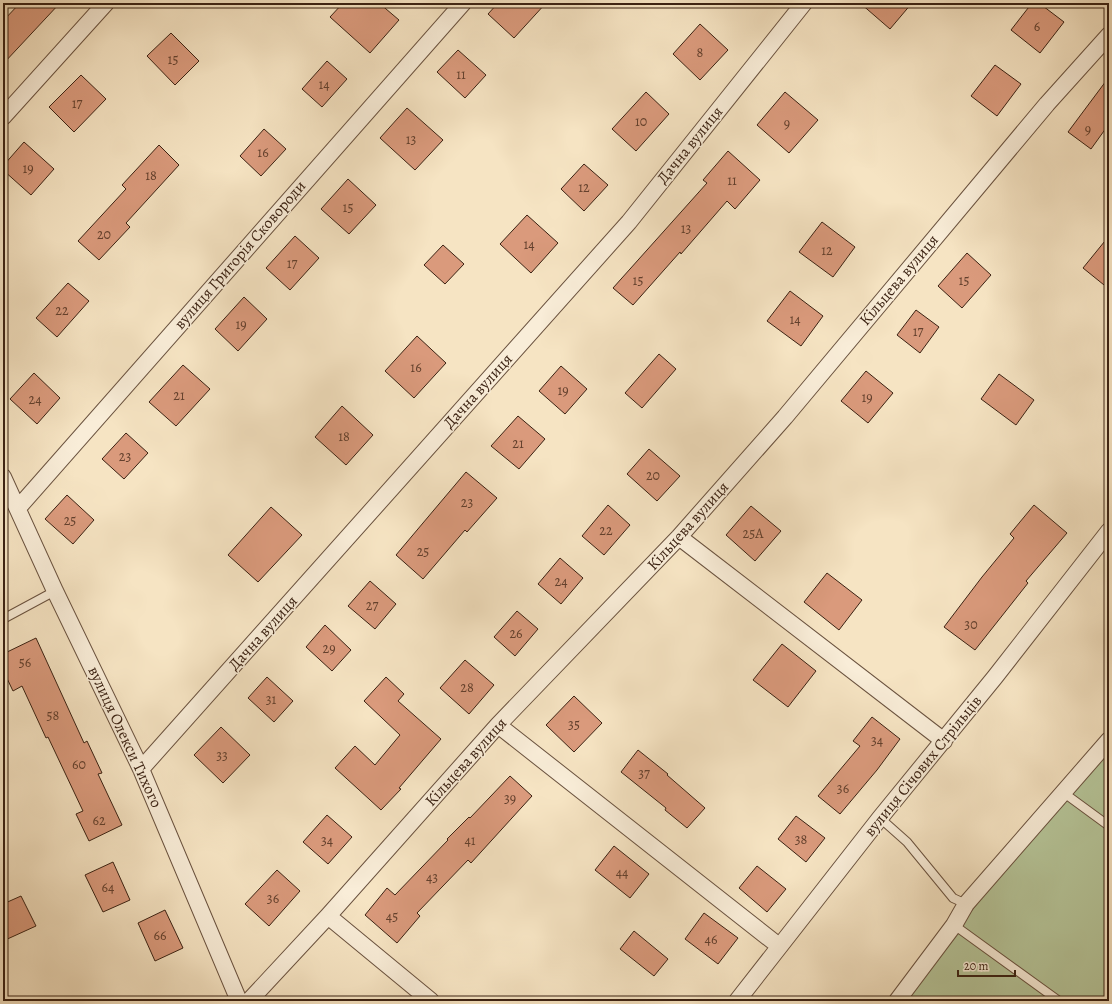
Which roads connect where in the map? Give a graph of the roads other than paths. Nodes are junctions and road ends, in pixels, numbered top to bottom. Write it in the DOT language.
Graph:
graph roads {
  1 [pos="106,3"];
  2 [pos="463,3"];
  3 [pos="804,3"];
  4 [pos="1109,35"];
  5 [pos="3,116"];
  6 [pos="3,477"];
  7 [pos="18,508"];
  8 [pos="1109,531"];
  9 [pos="679,537"];
  10 [pos="56,591"];
  11 [pos="3,619"];
  12 [pos="498,725"];
  13 [pos="1109,740"];
  14 [pos="944,741"];
  15 [pos="141,769"];
  16 [pos="1064,793"];
  17 [pos="880,818"];
  18 [pos="1109,826"];
  19 [pos="966,904"];
  20 [pos="328,916"];
  21 [pos="954,925"];
  22 [pos="779,946"];
  23 [pos="240,1001"];
  24 [pos="249,1001"];
  25 [pos="431,1001"];
  26 [pos="737,1001"];
  27 [pos="897,1001"];
  28 [pos="1059,1001"];
  1 -- 5 [label="street"];
  2 -- 7 [label="street, вулиця Григорія Сковороди"];
  3 -- 15 [label="street, Дачна вулиця"];
  4 -- 9 [label="street, Кільцева вулиця"];
  6 -- 7 [label="street, вулиця Олекси Тихого"];
  7 -- 10 [label="street, вулиця Олекси Тихого"];
  8 -- 14 [label="street, вулиця Січових Стрільців"];
  9 -- 12 [label="street, Кільцева вулиця"];
  9 -- 14 [label="street"];
  10 -- 11 [label="lane"];
  10 -- 15 [label="street, вулиця Олекси Тихого"];
  12 -- 20 [label="street, Кільцева вулиця"];
  12 -- 22 [label="street"];
  13 -- 16 [label="street"];
  14 -- 17 [label="street, вулиця Січових Стрільців"];
  15 -- 23 [label="street, вулиця Олекси Тихого"];
  16 -- 18 [label="lane"];
  16 -- 19 [label="street"];
  17 -- 19 [label="lane"];
  17 -- 22 [label="street, вулиця Січових Стрільців"];
  19 -- 21 [label="street"];
  20 -- 24 [label="street, Кільцева вулиця"];
  20 -- 25 [label="street"];
  21 -- 27 [label="street"];
  21 -- 28 [label="lane"];
  22 -- 26 [label="street, вулиця Січових Стрільців"];
}
